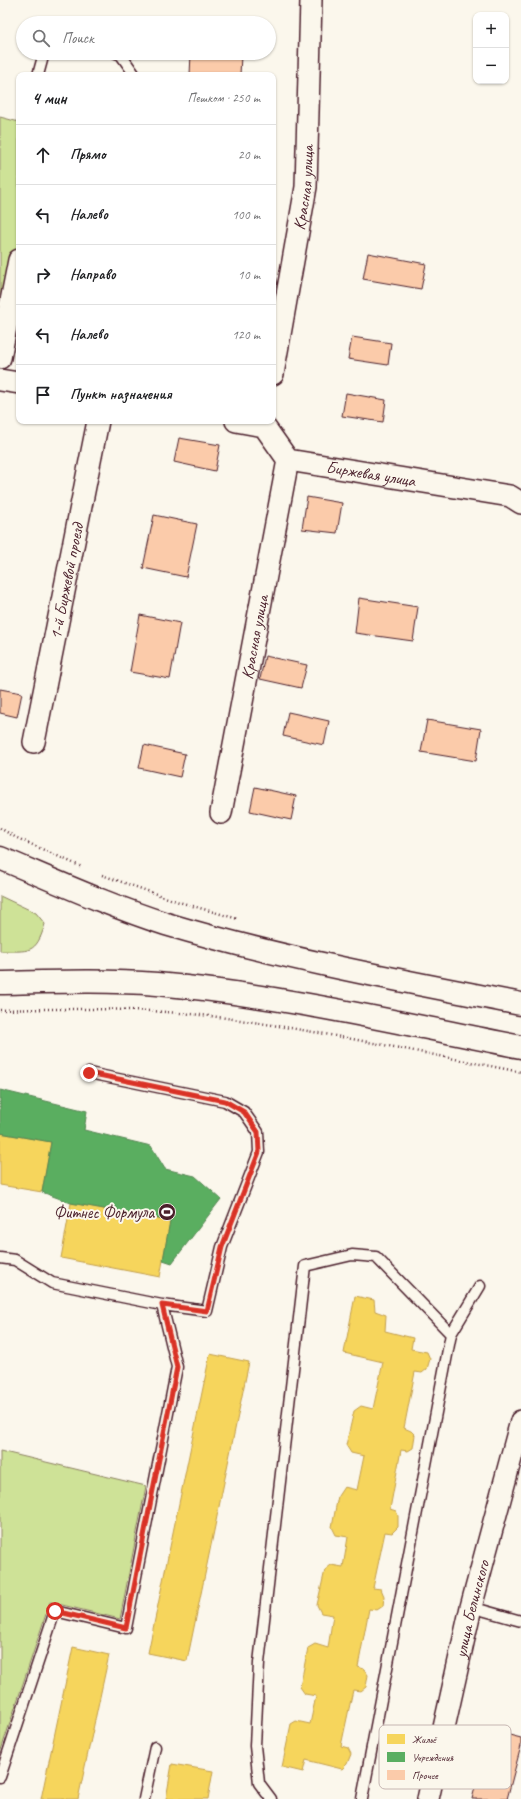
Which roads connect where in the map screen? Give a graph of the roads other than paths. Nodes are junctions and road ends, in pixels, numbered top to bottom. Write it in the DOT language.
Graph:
graph roads {
  1 [pos="311,0"];
  2 [pos="42,60"];
  3 [pos="124,60"];
  4 [pos="39,72"];
  5 [pos="133,72"];
  6 [pos="16,275"];
  7 [pos="276,357"];
  8 [pos="0,358"];
  9 [pos="0,380"];
  10 [pos="16,383"];
  11 [pos="97,424"];
  12 [pos="265,424"];
  13 [pos="288,460"];
  14 [pos="517,498"];
  15 [pos="34,742"];
  16 [pos="220,813"];
  17 [pos="0,858"];
  18 [pos="0,983"];
  19 [pos="521,1004"];
  20 [pos="521,1047"];
  21 [pos="89,1073"];
  22 [pos="0,1258"];
  23 [pos="480,1286"];
  24 [pos="162,1305"];
  25 [pos="451,1334"];
  26 [pos="521,1421"];
  27 [pos="471,1607"];
  28 [pos="521,1622"];
  29 [pos="445,1725"];
  30 [pos="155,1747"];
  31 [pos="0,1777"];
  32 [pos="430,1789"];
  33 [pos="144,1799"];
  34 [pos="271,1799"];
  35 [pos="362,1799"];
  36 [pos="428,1799"];
  1 -- 7 [label="street, Красная улица"];
  2 -- 4 [label="lane"];
  3 -- 5 [label="lane"];
  6 -- 8 [label="street"];
  9 -- 10 [label="street"];
  11 -- 15 [label="street, 1-й Биржевой проезд"];
  12 -- 13 [label="street"];
  13 -- 14 [label="street, Биржевая улица"];
  13 -- 16 [label="street, Красная улица"];
  17 -- 19 [label="main road"];
  18 -- 20 [label="main road"];
  21 -- 24 [label="lane"];
  22 -- 24 [label="lane"];
  23 -- 25 [label="lane"];
  24 -- 31 [label="lane"];
  25 -- 34 [label="lane"];
  25 -- 35 [label="lane"];
  26 -- 27 [label="street, улица Белинского"];
  27 -- 28 [label="lane"];
  27 -- 29 [label="street, улица Белинского"];
  30 -- 33 [label="lane"];
  32 -- 36 [label="street, улица Белинского"];
}
